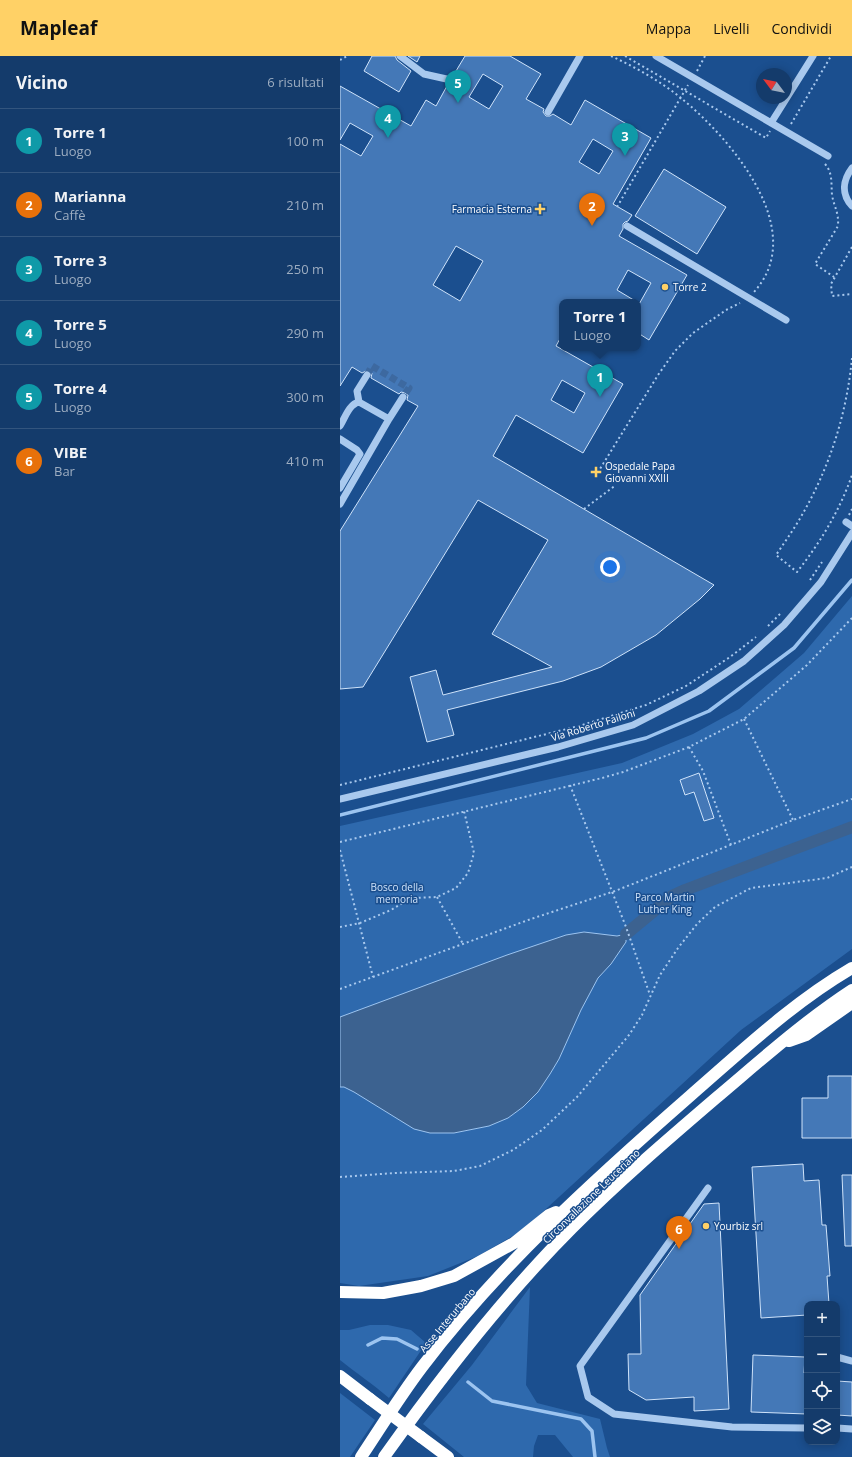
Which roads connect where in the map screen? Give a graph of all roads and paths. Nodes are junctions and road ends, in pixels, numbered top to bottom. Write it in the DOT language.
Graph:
graph roads {
  1 [pos="347,56"];
  2 [pos="400,56"];
  3 [pos="580,56"];
  4 [pos="625,56"];
  5 [pos="656,56"];
  6 [pos="705,56"];
  7 [pos="813,56"];
  8 [pos="831,56"];
  9 [pos="340,60"];
  10 [pos="692,78"];
  11 [pos="451,80"];
  12 [pos="685,91"];
  13 [pos="548,112"];
  14 [pos="771,123"];
  15 [pos="786,132"];
  16 [pos="776,134"];
  17 [pos="825,158"];
  18 [pos="852,168"];
  19 [pos="852,206"];
  20 [pos="617,207"];
  21 [pos="627,226"];
  22 [pos="852,247"];
  23 [pos="834,277"];
  24 [pos="852,294"];
  25 [pos="786,320"];
  26 [pos="852,358"];
  27 [pos="367,375"];
  28 [pos="403,397"];
  29 [pos="359,402"];
  30 [pos="389,419"];
  31 [pos="340,426"];
  32 [pos="340,439"];
  33 [pos="852,475"];
  34 [pos="616,486"];
  35 [pos="340,488"];
  36 [pos="340,504"];
  37 [pos="584,509"];
  38 [pos="852,509"];
  39 [pos="849,524"];
  40 [pos="852,533"];
  41 [pos="824,559"];
  42 [pos="808,583"];
  43 [pos="786,608"];
  44 [pos="852,618"];
  45 [pos="766,628"];
  46 [pos="761,632"];
  47 [pos="744,719"];
  48 [pos="689,747"];
  49 [pos="340,785"];
  50 [pos="570,785"];
  51 [pos="340,799"];
  52 [pos="852,799"];
  53 [pos="464,812"];
  54 [pos="793,820"];
  55 [pos="340,842"];
  56 [pos="731,845"];
  57 [pos="340,850"];
  58 [pos="852,867"];
  59 [pos="611,892"];
  60 [pos="437,897"];
  61 [pos="360,923"];
  62 [pos="340,927"];
  63 [pos="463,944"];
  64 [pos="851,969"];
  65 [pos="373,977"];
  66 [pos="340,989"];
  67 [pos="852,990"];
  68 [pos="650,996"];
  69 [pos="852,1003"];
  70 [pos="779,1045"];
  71 [pos="340,1177"];
  72 [pos="708,1188"];
  73 [pos="565,1209"];
  74 [pos="340,1292"];
  75 [pos="840,1358"];
  76 [pos="852,1361"];
  77 [pos="340,1376"];
  78 [pos="804,1428"];
  79 [pos="840,1428"];
  80 [pos="852,1429"];
  81 [pos="361,1457"];
  82 [pos="384,1457"];
  83 [pos="448,1457"];
  1 -- 9 [label="path"];
  2 -- 11 [label="street"];
  3 -- 13 [label="street"];
  4 -- 12 [label="path"];
  5 -- 10 [label="street"];
  6 -- 10 [label="path"];
  7 -- 14 [label="street"];
  8 -- 15 [label="path"];
  10 -- 12 [label="path"];
  10 -- 14 [label="street"];
  12 -- 16 [label="path"];
  12 -- 20 [label="path"];
  14 -- 15 [label="street"];
  15 -- 17 [label="street"];
  17 -- 23 [label="path"];
  18 -- 19 [label="street"];
  21 -- 25 [label="street"];
  22 -- 23 [label="path"];
  23 -- 24 [label="path"];
  26 -- 33 [label="path"];
  27 -- 29 [label="street"];
  28 -- 30 [label="street"];
  29 -- 30 [label="street"];
  29 -- 31 [label="street"];
  30 -- 36 [label="street"];
  32 -- 35 [label="street"];
  34 -- 37 [label="path"];
  38 -- 39 [label="path"];
  40 -- 51 [label="street, Via Roberto Failoni"];
  41 -- 42 [label="path"];
  43 -- 45 [label="path"];
  44 -- 47 [label="path"];
  46 -- 49 [label="path"];
  47 -- 48 [label="path"];
  47 -- 54 [label="path"];
  48 -- 50 [label="path"];
  48 -- 56 [label="path"];
  50 -- 53 [label="path"];
  50 -- 59 [label="path"];
  52 -- 54 [label="path"];
  53 -- 55 [label="path"];
  53 -- 60 [label="path"];
  54 -- 56 [label="path"];
  56 -- 59 [label="path"];
  57 -- 61 [label="path"];
  58 -- 68 [label="path"];
  59 -- 63 [label="path"];
  59 -- 68 [label="path"];
  60 -- 61 [label="path"];
  60 -- 63 [label="path"];
  61 -- 62 [label="path"];
  61 -- 65 [label="path"];
  63 -- 65 [label="path"];
  64 -- 73 [label="highway, Circonvallazione Leuceriano"];
  65 -- 66 [label="path"];
  67 -- 70 [label="highway, Circonvallazione Leuceriano"];
  68 -- 71 [label="path"];
  69 -- 70 [label="highway"];
  70 -- 82 [label="highway, Circonvallazione Leuceriano"];
  72 -- 78 [label="street"];
  73 -- 74 [label="highway"];
  73 -- 81 [label="highway, Asse Interurbano"];
  75 -- 76 [label="street"];
  77 -- 83 [label="highway, bridge"];
  79 -- 80 [label="street"];
}
